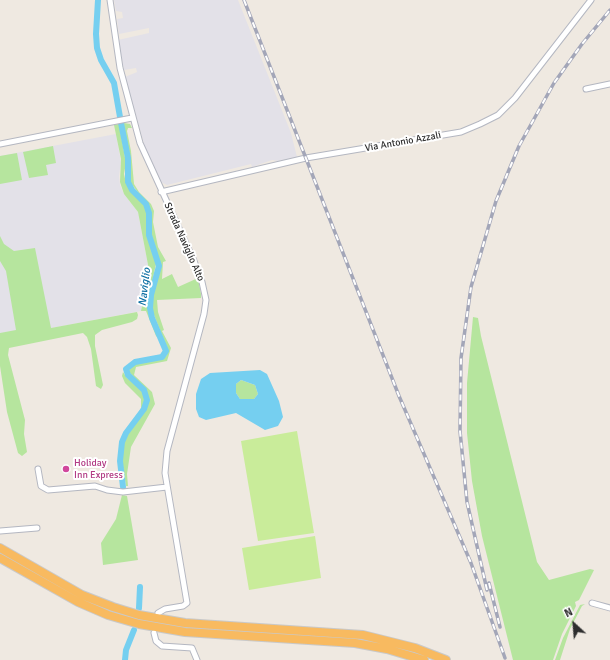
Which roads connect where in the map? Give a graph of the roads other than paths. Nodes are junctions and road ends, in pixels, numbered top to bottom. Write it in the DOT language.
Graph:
graph roads {
  1 [pos="110,0"];
  2 [pos="591,0"];
  3 [pos="610,84"];
  4 [pos="586,89"];
  5 [pos="132,118"];
  6 [pos="0,144"];
  7 [pos="161,192"];
  8 [pos="38,469"];
  9 [pos="168,487"];
  10 [pos="37,528"];
  11 [pos="0,531"];
  12 [pos="0,548"];
  13 [pos="0,558"];
  14 [pos="592,603"];
  15 [pos="610,608"];
  16 [pos="158,613"];
  17 [pos="154,633"];
  18 [pos="197,660"];
  19 [pos="424,660"];
  20 [pos="446,660"];
  1 -- 5 [label="street, Strada Naviglio Alto"];
  2 -- 7 [label="street, Via Antonio Azzali"];
  3 -- 4 [label="street"];
  5 -- 6 [label="street"];
  5 -- 7 [label="street, Strada Naviglio Alto"];
  7 -- 9 [label="street, Strada Naviglio Alto"];
  8 -- 9 [label="street"];
  9 -- 16 [label="street, Strada Naviglio Alto"];
  10 -- 11 [label="street"];
  12 -- 20 [label="highway"];
  13 -- 19 [label="highway"];
  14 -- 15 [label="street"];
  17 -- 18 [label="street"];
}
